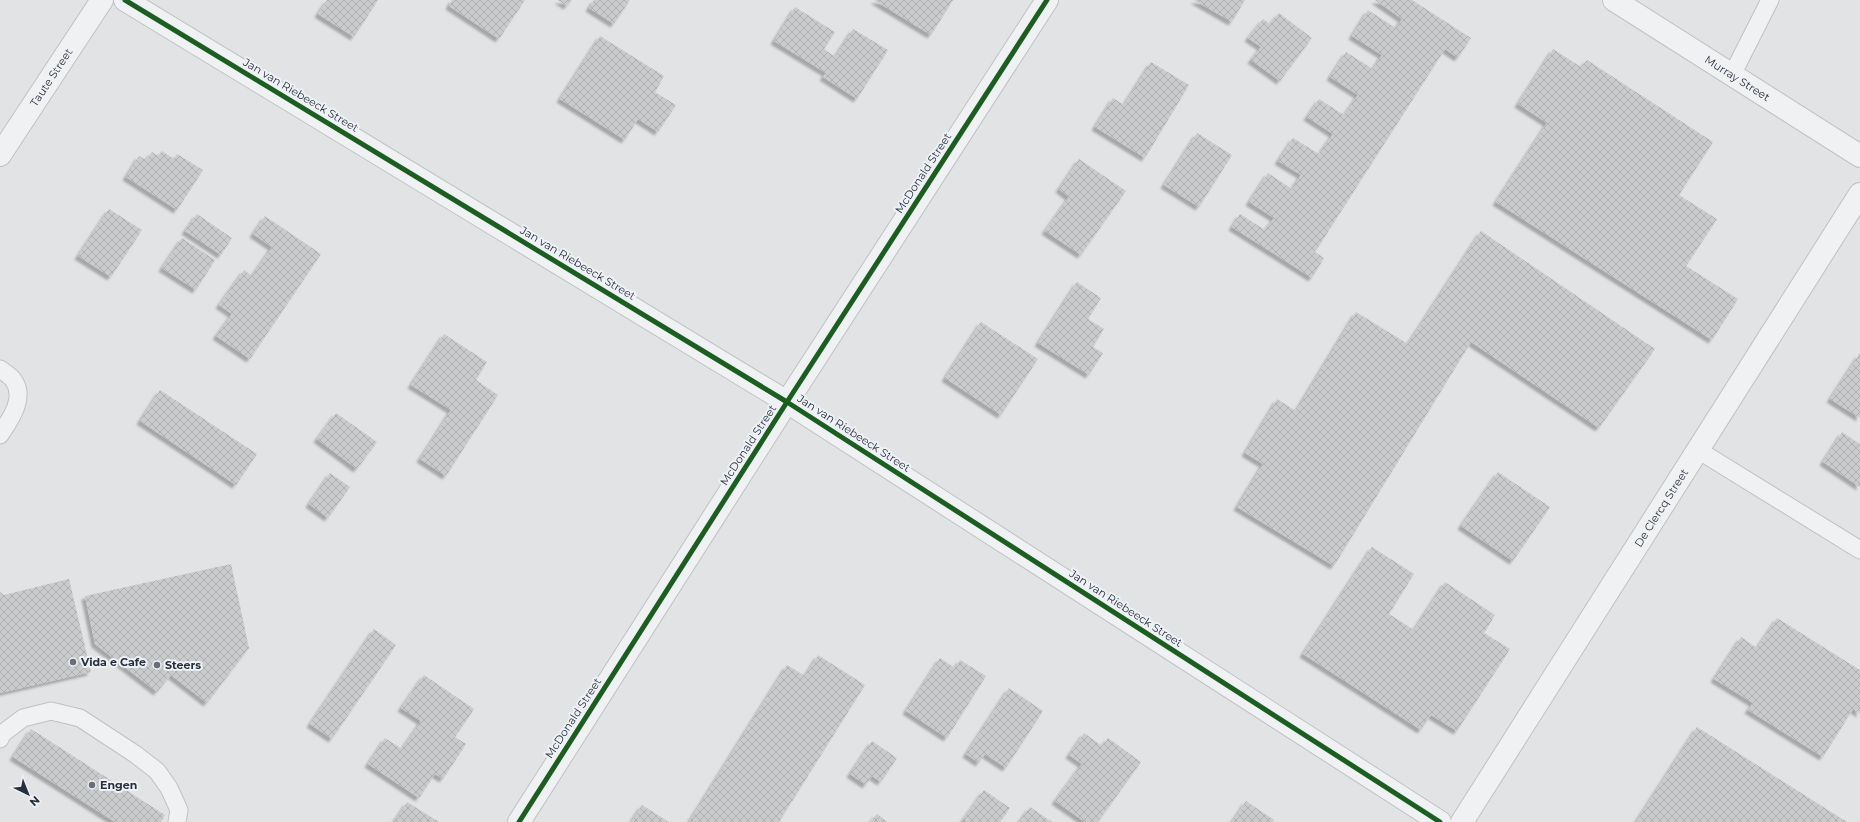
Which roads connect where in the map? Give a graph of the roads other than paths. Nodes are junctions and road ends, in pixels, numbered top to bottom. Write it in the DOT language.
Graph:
graph roads {
  1 [pos="102,0"];
  2 [pos="125,0"];
  3 [pos="1047,0"];
  4 [pos="1614,0"];
  5 [pos="1770,0"];
  6 [pos="1732,75"];
  7 [pos="0,155"];
  8 [pos="1860,156"];
  9 [pos="1860,194"];
  10 [pos="0,369"];
  11 [pos="787,402"];
  12 [pos="0,435"];
  13 [pos="1698,450"];
  14 [pos="1860,550"];
  15 [pos="0,739"];
  16 [pos="177,822"];
  17 [pos="519,822"];
  18 [pos="1440,822"];
  19 [pos="1462,822"];
  1 -- 7 [label="street, Taute Street"];
  2 -- 11 [label="street, Jan van Riebeeck Street"];
  3 -- 11 [label="street, McDonald Street"];
  4 -- 6 [label="street, Murray Street"];
  5 -- 6 [label="lane"];
  6 -- 8 [label="street, Murray Street"];
  9 -- 13 [label="street, De Clercq Street"];
  10 -- 12 [label="lane"];
  11 -- 17 [label="street, McDonald Street"];
  11 -- 18 [label="street, Jan van Riebeeck Street"];
  13 -- 14 [label="lane"];
  13 -- 19 [label="street, De Clercq Street"];
  15 -- 16 [label="lane"];
}
